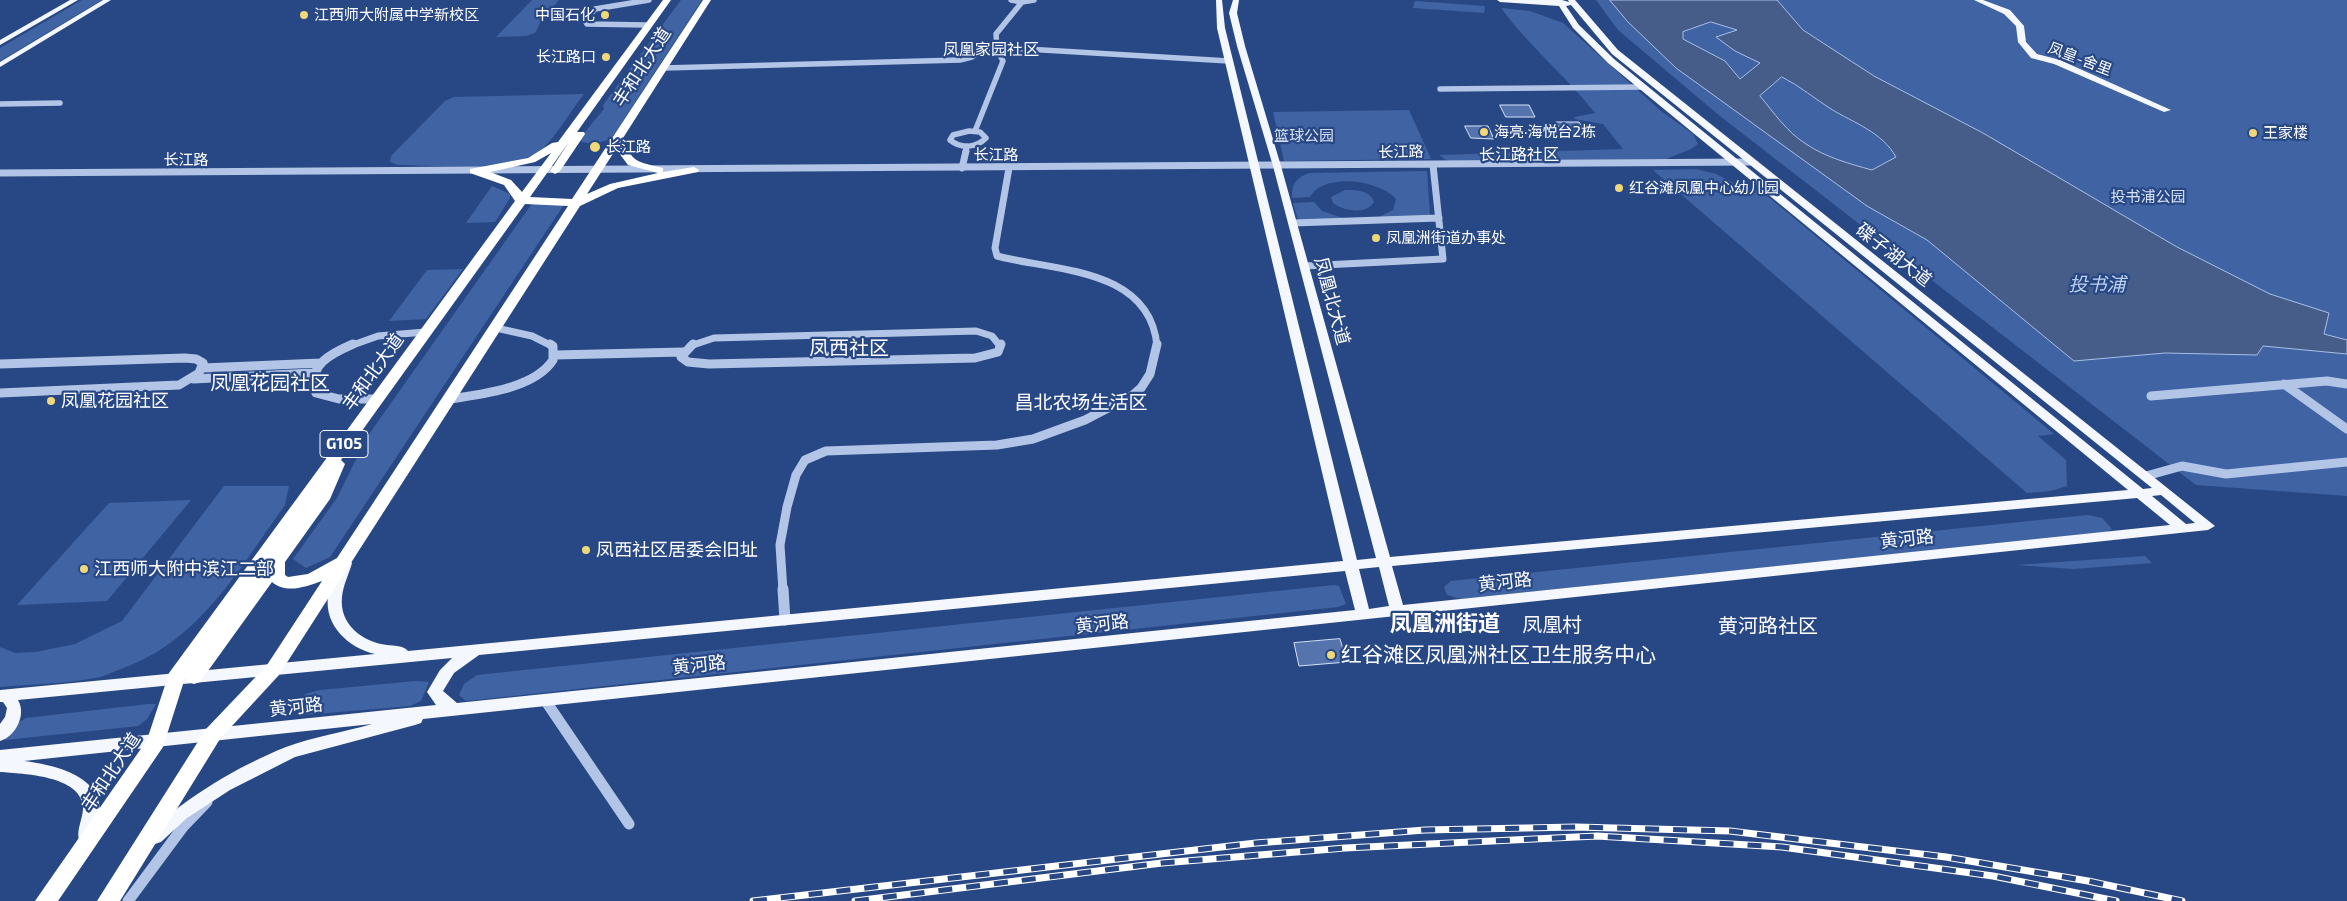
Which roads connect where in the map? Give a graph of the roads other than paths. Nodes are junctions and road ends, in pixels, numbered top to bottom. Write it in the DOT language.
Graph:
graph roads {
  1 [pos="75,0"];
  2 [pos="108,0"];
  3 [pos="649,0"];
  4 [pos="667,0"];
  5 [pos="708,0"];
  6 [pos="1011,0"];
  7 [pos="1034,0"];
  8 [pos="1219,0"];
  9 [pos="1236,0"];
  10 [pos="1500,0"];
  11 [pos="1533,0"];
  12 [pos="1977,0"];
  13 [pos="1511,1"];
  14 [pos="1022,2"];
  15 [pos="1566,2"];
  16 [pos="647,25"];
  17 [pos="0,43"];
  18 [pos="997,49"];
  19 [pos="1229,61"];
  20 [pos="0,64"];
  21 [pos="664,68"];
  22 [pos="1643,88"];
  23 [pos="1440,89"];
  24 [pos="60,103"];
  25 [pos="0,104"];
  26 [pos="588,107"];
  27 [pos="2168,110"];
  28 [pos="975,131"];
  29 [pos="565,138"];
  30 [pos="618,139"];
  31 [pos="967,146"];
  32 [pos="1737,162"];
  33 [pos="1752,162"];
  34 [pos="1433,165"];
  35 [pos="1255,166"];
  36 [pos="1277,166"];
  37 [pos="962,168"];
  38 [pos="1009,168"];
  39 [pos="659,170"];
  40 [pos="694,170"];
  41 [pos="548,171"];
  42 [pos="598,171"];
  43 [pos="475,172"];
  44 [pos="0,173"];
  45 [pos="520,200"];
  46 [pos="577,202"];
  47 [pos="1439,218"];
  48 [pos="1293,224"];
  49 [pos="1304,266"];
  50 [pos="496,328"];
  51 [pos="425,332"];
  52 [pos="682,354"];
  53 [pos="554,358"];
  54 [pos="321,363"];
  55 [pos="0,364"];
  56 [pos="203,368"];
  57 [pos="314,373"];
  58 [pos="193,379"];
  59 [pos="2284,384"];
  60 [pos="2347,384"];
  61 [pos="0,393"];
  62 [pos="2151,396"];
  63 [pos="376,399"];
  64 [pos="450,399"];
  65 [pos="2347,429"];
  66 [pos="349,437"];
  67 [pos="2347,462"];
  68 [pos="2146,476"];
  69 [pos="2164,491"];
  70 [pos="2140,493"];
  71 [pos="2208,526"];
  72 [pos="2182,528"];
  73 [pos="346,558"];
  74 [pos="277,562"];
  75 [pos="1384,562"];
  76 [pos="1350,565"];
  77 [pos="1398,612"];
  78 [pos="1363,616"];
  79 [pos="785,620"];
  80 [pos="486,650"];
  81 [pos="273,670"];
  82 [pos="194,677"];
  83 [pos="175,678"];
  84 [pos="4,696"];
  85 [pos="545,700"];
  86 [pos="454,709"];
  87 [pos="213,734"];
  88 [pos="0,735"];
  89 [pos="156,742"];
  90 [pos="0,757"];
  91 [pos="0,765"];
  92 [pos="224,785"];
  93 [pos="629,824"];
  94 [pos="83,848"];
  95 [pos="140,850"];
  96 [pos="46,901"];
  97 [pos="108,901"];
  98 [pos="128,901"];
  1 -- 17 [label="main road"];
  2 -- 20 [label="main road"];
  3 -- 16 [label="street"];
  4 -- 16 [label="highway, 丰和北大道 / G105"];
  5 -- 21 [label="highway, 丰和北大道"];
  6 -- 14 [label="street"];
  7 -- 14 [label="street"];
  8 -- 19 [label="main road"];
  9 -- 36 [label="main road, 凤凰北大道"];
  10 -- 13 [label="main road"];
  11 -- 13 [label="main road"];
  12 -- 27 [label="main road, 凤皇-舍里"];
  13 -- 15 [label="main road"];
  14 -- 18 [label="street"];
  15 -- 22 [label="main road, 碟子湖大道"];
  15 -- 33 [label="main road, 碟子湖大道"];
  16 -- 26 [label="highway, 丰和北大道 / G105"];
  18 -- 19 [label="street"];
  18 -- 21 [label="street"];
  18 -- 28 [label="street"];
  19 -- 35 [label="main road"];
  21 -- 30 [label="highway, 丰和北大道"];
  22 -- 23 [label="street"];
  22 -- 32 [label="main road, 碟子湖大道"];
  24 -- 25 [label="street"];
  26 -- 29 [label="highway, 丰和北大道 / G105"];
  26 -- 41 [label="highway"];
  28 -- 31 [label="street"];
  28 -- 31 [label="street"];
  29 -- 41 [label="highway, 丰和北大道 / G105"];
  29 -- 43 [label="highway"];
  30 -- 39 [label="highway"];
  30 -- 42 [label="highway, 丰和北大道"];
  31 -- 37 [label="street"];
  32 -- 33 [label="street, 长江路"];
  32 -- 34 [label="street, 长江路"];
  32 -- 70 [label="main road, 碟子湖大道"];
  33 -- 68 [label="main road, 碟子湖大道"];
  34 -- 36 [label="street, 长江路"];
  34 -- 47 [label="street"];
  35 -- 36 [label="street, 长江路"];
  35 -- 38 [label="street, 长江路"];
  35 -- 76 [label="main road"];
  36 -- 48 [label="main road, 凤凰北大道"];
  37 -- 38 [label="street, 长江路"];
  37 -- 40 [label="street, 长江路"];
  38 -- 79 [label="street"];
  39 -- 40 [label="street, 长江路"];
  39 -- 42 [label="street, 长江路"];
  40 -- 46 [label="highway"];
  41 -- 42 [label="street, 长江路"];
  41 -- 43 [label="street, 长江路"];
  41 -- 45 [label="highway, 丰和北大道 / G105"];
  42 -- 46 [label="highway, 丰和北大道"];
  43 -- 44 [label="street, 长江路"];
  43 -- 45 [label="highway"];
  45 -- 46 [label="highway"];
  45 -- 51 [label="highway, 丰和北大道 / G105"];
  46 -- 50 [label="highway, 丰和北大道"];
  47 -- 48 [label="street"];
  47 -- 49 [label="street"];
  48 -- 49 [label="main road, 凤凰北大道"];
  49 -- 75 [label="main road, 凤凰北大道"];
  50 -- 53 [label="street"];
  50 -- 64 [label="highway, 丰和北大道"];
  51 -- 54 [label="street"];
  51 -- 63 [label="highway, 丰和北大道 / G105"];
  52 -- 52 [label="street"];
  52 -- 53 [label="street"];
  53 -- 64 [label="street"];
  54 -- 56 [label="street"];
  54 -- 57 [label="street"];
  55 -- 56 [label="street"];
  56 -- 58 [label="street"];
  57 -- 58 [label="street"];
  57 -- 63 [label="street"];
  58 -- 61 [label="street"];
  59 -- 60 [label="street"];
  59 -- 62 [label="street"];
  59 -- 65 [label="street"];
  63 -- 66 [label="highway, 丰和北大道 / G105"];
  64 -- 73 [label="highway, 丰和北大道"];
  66 -- 74 [label="highway"];
  66 -- 83 [label="highway, 丰和北大道 / G105"];
  67 -- 68 [label="street"];
  68 -- 69 [label="main road, 碟子湖大道"];
  69 -- 70 [label="main road, 黄河路"];
  69 -- 71 [label="main road, 碟子湖大道"];
  70 -- 72 [label="main road, 碟子湖大道"];
  70 -- 75 [label="main road, 黄河路"];
  71 -- 72 [label="main road, 黄河路"];
  72 -- 77 [label="main road, 黄河路"];
  73 -- 74 [label="highway"];
  73 -- 80 [label="main road"];
  73 -- 81 [label="highway, 丰和北大道"];
  74 -- 82 [label="highway"];
  75 -- 76 [label="main road, 黄河路"];
  75 -- 77 [label="main road, 凤凰北大道"];
  76 -- 78 [label="main road"];
  76 -- 79 [label="main road, 黄河路"];
  77 -- 78 [label="main road, 黄河路"];
  78 -- 85 [label="main road, 黄河路"];
  79 -- 80 [label="main road, 黄河路"];
  80 -- 81 [label="main road, 黄河路"];
  80 -- 86 [label="main road"];
  81 -- 82 [label="main road, 黄河路"];
  81 -- 87 [label="highway, 丰和北大道"];
  82 -- 83 [label="main road, 黄河路"];
  83 -- 84 [label="main road, 黄河路"];
  83 -- 89 [label="highway, 丰和北大道 / G105"];
  84 -- 88 [label="main road"];
  85 -- 86 [label="main road, 黄河路"];
  85 -- 93 [label="street"];
  86 -- 87 [label="main road, 黄河路"];
  86 -- 92 [label="main road"];
  87 -- 89 [label="main road, 黄河路"];
  87 -- 95 [label="highway, 丰和北大道"];
  89 -- 90 [label="main road, 黄河路"];
  89 -- 94 [label="highway, 丰和北大道 / G105"];
  91 -- 94 [label="main road"];
  92 -- 95 [label="main road"];
  92 -- 98 [label="street"];
  94 -- 96 [label="highway, 丰和北大道 / G105"];
  95 -- 97 [label="highway, 丰和北大道"];
}
